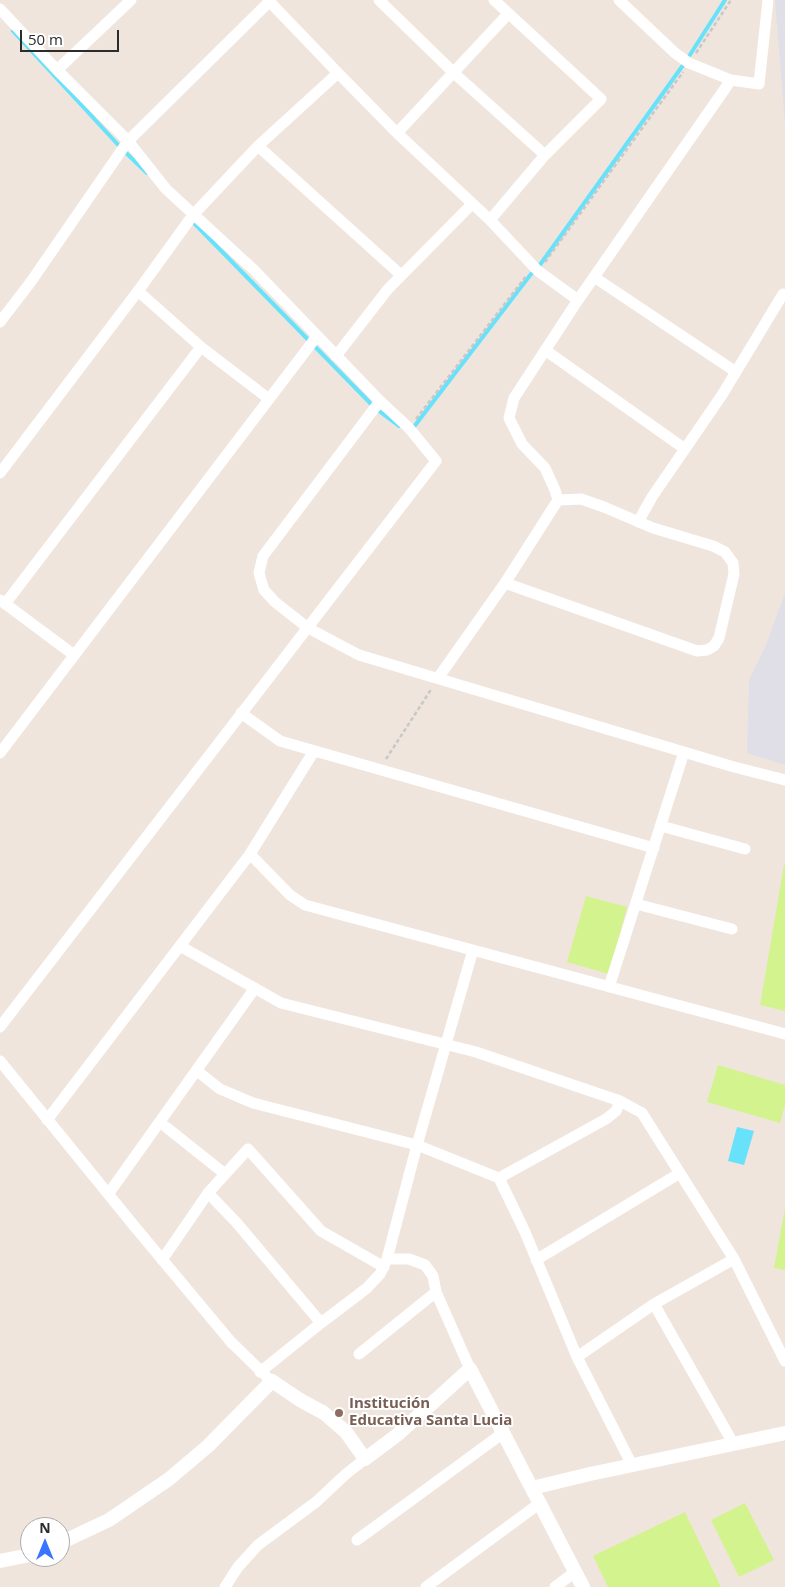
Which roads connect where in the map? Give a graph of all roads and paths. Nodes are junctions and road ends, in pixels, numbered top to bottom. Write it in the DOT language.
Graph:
graph roads {
  1 [pos="131,0"];
  2 [pos="380,0"];
  3 [pos="494,0"];
  4 [pos="619,0"];
  5 [pos="731,0"];
  6 [pos="768,0"];
  7 [pos="270,1"];
  8 [pos="0,9"];
  9 [pos="508,14"];
  10 [pos="689,63"];
  11 [pos="57,70"];
  12 [pos="454,73"];
  13 [pos="338,74"];
  14 [pos="731,80"];
  15 [pos="397,133"];
  16 [pos="128,142"];
  17 [pos="258,146"];
  18 [pos="545,155"];
  19 [pos="472,204"];
  20 [pos="193,215"];
  21 [pos="490,220"];
  22 [pos="538,271"];
  23 [pos="401,275"];
  24 [pos="594,277"];
  25 [pos="138,291"];
  26 [pos="783,294"];
  27 [pos="578,300"];
  28 [pos="0,322"];
  29 [pos="317,336"];
  30 [pos="201,348"];
  31 [pos="545,350"];
  32 [pos="336,356"];
  33 [pos="736,372"];
  34 [pos="269,399"];
  35 [pos="380,401"];
  36 [pos="410,428"];
  37 [pos="685,449"];
  38 [pos="0,472"];
  39 [pos="558,500"];
  40 [pos="638,522"];
  41 [pos="505,583"];
  42 [pos="3,602"];
  43 [pos="308,628"];
  44 [pos="74,655"];
  45 [pos="438,678"];
  46 [pos="241,713"];
  47 [pos="314,751"];
  48 [pos="684,752"];
  49 [pos="0,753"];
  50 [pos="379,770"];
  51 [pos="785,780"];
  52 [pos="661,826"];
  53 [pos="654,848"];
  54 [pos="745,849"];
  55 [pos="250,854"];
  56 [pos="636,904"];
  57 [pos="732,929"];
  58 [pos="180,946"];
  59 [pos="474,950"];
  60 [pos="609,987"];
  61 [pos="255,988"];
  62 [pos="0,1027"];
  63 [pos="785,1034"];
  64 [pos="447,1045"];
  65 [pos="0,1061"];
  66 [pos="202,1074"];
  67 [pos="620,1101"];
  68 [pos="47,1120"];
  69 [pos="166,1128"];
  70 [pos="417,1145"];
  71 [pos="680,1173"];
  72 [pos="225,1174"];
  73 [pos="499,1178"];
  74 [pos="109,1193"];
  75 [pos="208,1193"];
  76 [pos="734,1259"];
  77 [pos="162,1260"];
  78 [pos="536,1260"];
  79 [pos="385,1263"];
  80 [pos="436,1292"];
  81 [pos="654,1304"];
  82 [pos="321,1323"];
  83 [pos="359,1354"];
  84 [pos="577,1357"];
  85 [pos="785,1361"];
  86 [pos="470,1369"];
  87 [pos="260,1372"];
  88 [pos="272,1381"];
  89 [pos="503,1433"];
  90 [pos="785,1433"];
  91 [pos="733,1444"];
  92 [pos="365,1459"];
  93 [pos="632,1465"];
  94 [pos="532,1488"];
  95 [pos="540,1503"];
  96 [pos="70,1538"];
  97 [pos="357,1540"];
  98 [pos="20,1557"];
  99 [pos="0,1561"];
  100 [pos="575,1572"];
  101 [pos="225,1587"];
  102 [pos="426,1587"];
  103 [pos="555,1587"];
  104 [pos="583,1587"];
  1 -- 11 [label="street"];
  2 -- 12 [label="street"];
  3 -- 9 [label="street"];
  4 -- 10 [label="street"];
  5 -- 10 [label="path"];
  6 -- 14 [label="street"];
  7 -- 13 [label="street"];
  7 -- 16 [label="street"];
  8 -- 11 [label="street"];
  9 -- 12 [label="street"];
  9 -- 18 [label="street"];
  10 -- 14 [label="street"];
  10 -- 22 [label="path"];
  11 -- 16 [label="street"];
  12 -- 15 [label="street"];
  12 -- 18 [label="street"];
  13 -- 15 [label="street"];
  13 -- 17 [label="street"];
  14 -- 24 [label="street"];
  15 -- 19 [label="street"];
  16 -- 20 [label="street"];
  16 -- 28 [label="street"];
  17 -- 20 [label="street"];
  17 -- 23 [label="street"];
  18 -- 21 [label="street"];
  19 -- 21 [label="street"];
  19 -- 23 [label="street"];
  20 -- 25 [label="street"];
  20 -- 29 [label="street"];
  21 -- 22 [label="street"];
  22 -- 27 [label="street"];
  22 -- 36 [label="path"];
  23 -- 32 [label="street"];
  24 -- 27 [label="street"];
  24 -- 33 [label="street"];
  25 -- 30 [label="street"];
  25 -- 38 [label="street"];
  26 -- 33 [label="street"];
  27 -- 31 [label="street"];
  29 -- 32 [label="street"];
  29 -- 34 [label="street"];
  30 -- 34 [label="street"];
  30 -- 42 [label="street"];
  31 -- 37 [label="street"];
  31 -- 39 [label="street"];
  32 -- 35 [label="street"];
  33 -- 37 [label="street"];
  34 -- 44 [label="street"];
  35 -- 36 [label="street"];
  35 -- 43 [label="street"];
  36 -- 43 [label="street"];
  37 -- 40 [label="street"];
  39 -- 40 [label="street"];
  39 -- 41 [label="street"];
  40 -- 41 [label="street"];
  41 -- 45 [label="street"];
  42 -- 44 [label="street"];
  43 -- 45 [label="street"];
  43 -- 46 [label="street"];
  44 -- 49 [label="street"];
  45 -- 48 [label="street"];
  45 -- 50 [label="path"];
  46 -- 47 [label="street"];
  46 -- 62 [label="street"];
  47 -- 50 [label="street"];
  47 -- 55 [label="street"];
  48 -- 51 [label="street"];
  48 -- 52 [label="street"];
  50 -- 53 [label="street"];
  52 -- 53 [label="street"];
  52 -- 54 [label="street"];
  53 -- 56 [label="street"];
  55 -- 58 [label="street"];
  55 -- 59 [label="street"];
  56 -- 57 [label="street"];
  56 -- 60 [label="street"];
  58 -- 61 [label="street"];
  58 -- 68 [label="street"];
  59 -- 60 [label="street"];
  59 -- 64 [label="street"];
  60 -- 63 [label="street"];
  61 -- 64 [label="street"];
  61 -- 74 [label="street"];
  64 -- 67 [label="street"];
  64 -- 70 [label="street"];
  65 -- 68 [label="street"];
  66 -- 70 [label="street"];
  67 -- 71 [label="street"];
  67 -- 73 [label="street"];
  68 -- 74 [label="street"];
  69 -- 72 [label="street"];
  70 -- 73 [label="street"];
  70 -- 79 [label="street"];
  71 -- 76 [label="street"];
  71 -- 78 [label="street"];
  72 -- 75 [label="street"];
  72 -- 79 [label="street"];
  73 -- 78 [label="street"];
  74 -- 77 [label="street"];
  75 -- 77 [label="street"];
  75 -- 82 [label="street"];
  76 -- 81 [label="street"];
  76 -- 85 [label="street"];
  77 -- 87 [label="street"];
  78 -- 84 [label="street"];
  79 -- 80 [label="street"];
  79 -- 82 [label="street"];
  80 -- 83 [label="street"];
  80 -- 86 [label="street"];
  81 -- 84 [label="street"];
  81 -- 91 [label="street"];
  82 -- 87 [label="street"];
  84 -- 93 [label="street"];
  86 -- 89 [label="street"];
  86 -- 92 [label="street"];
  87 -- 88 [label="street"];
  88 -- 92 [label="street"];
  88 -- 96 [label="street"];
  89 -- 94 [label="street"];
  89 -- 97 [label="street"];
  90 -- 91 [label="street"];
  91 -- 93 [label="street"];
  92 -- 101 [label="street"];
  93 -- 94 [label="street"];
  94 -- 95 [label="street"];
  95 -- 100 [label="street"];
  95 -- 102 [label="street"];
  98 -- 99 [label="street"];
  100 -- 103 [label="street"];
  100 -- 104 [label="street"];
}
